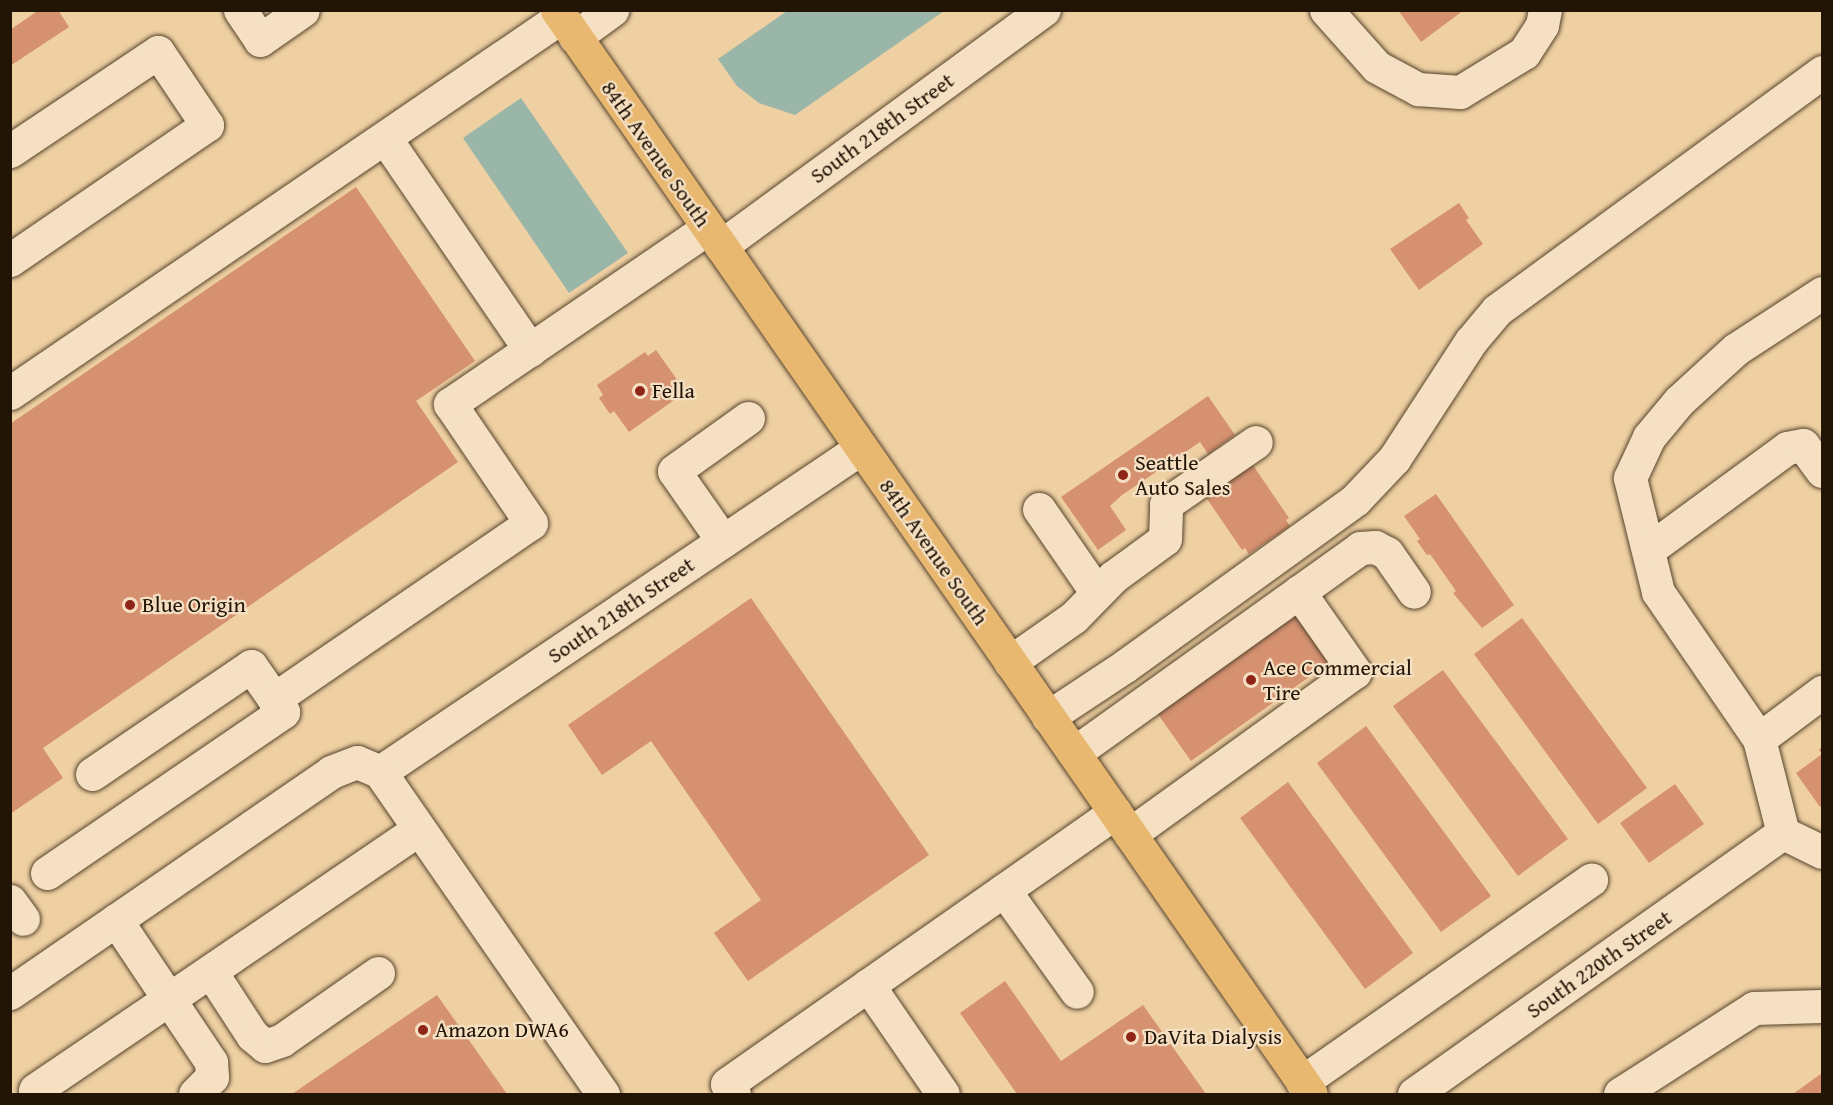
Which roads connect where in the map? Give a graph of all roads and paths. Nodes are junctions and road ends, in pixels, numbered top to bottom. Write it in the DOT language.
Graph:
graph roads {
  1 [pos="240,10"];
  2 [pos="303,10"];
  3 [pos="612,10"];
  4 [pos="1044,10"];
  5 [pos="1326,10"];
  6 [pos="1545,10"];
  7 [pos="564,22"];
  8 [pos="1822,72"];
  9 [pos="385,138"];
  10 [pos="10,151"];
  11 [pos="714,237"];
  12 [pos="10,260"];
  13 [pos="1822,293"];
  14 [pos="530,350"];
  15 [pos="10,393"];
  16 [pos="748,418"];
  17 [pos="1256,442"];
  18 [pos="861,448"];
  19 [pos="1822,471"];
  20 [pos="1039,509"];
  21 [pos="723,541"];
  22 [pos="1648,550"];
  23 [pos="1299,592"];
  24 [pos="1414,592"];
  25 [pos="1097,593"];
  26 [pos="1010,662"];
  27 [pos="1822,692"];
  28 [pos="274,699"];
  29 [pos="1048,717"];
  30 [pos="1759,739"];
  31 [pos="1074,753"];
  32 [pos="380,772"];
  33 [pos="92,774"];
  34 [pos="1122,823"];
  35 [pos="419,829"];
  36 [pos="1783,833"];
  37 [pos="1822,852"];
  38 [pos="47,873"];
  39 [pos="1591,880"];
  40 [pos="1004,890"];
  41 [pos="116,920"];
  42 [pos="211,972"];
  43 [pos="378,973"];
  44 [pos="868,985"];
  45 [pos="1077,992"];
  46 [pos="10,993"];
  47 [pos="170,1000"];
  48 [pos="1822,1006"];
  49 [pos="1655,1085"];
  50 [pos="1307,1088"];
  51 [pos="731,1089"];
  52 [pos="35,1090"];
  53 [pos="195,1095"];
  54 [pos="603,1095"];
  55 [pos="943,1095"];
  56 [pos="1414,1095"];
  57 [pos="1620,1095"];
  1 -- 2 [label="street"];
  3 -- 7 [label="street"];
  4 -- 11 [label="street, South 218th Street"];
  5 -- 6 [label="street"];
  7 -- 9 [label="street"];
  7 -- 11 [label="main road, 84th Avenue South"];
  8 -- 29 [label="street"];
  9 -- 14 [label="street"];
  9 -- 15 [label="street"];
  10 -- 12 [label="street"];
  11 -- 14 [label="street, South 218th Street"];
  11 -- 18 [label="main road, 84th Avenue South"];
  13 -- 22 [label="street"];
  14 -- 28 [label="street, South 218th Street"];
  16 -- 21 [label="street"];
  17 -- 25 [label="street"];
  18 -- 21 [label="street, South 218th Street"];
  18 -- 26 [label="main road, 84th Avenue South"];
  19 -- 22 [label="street"];
  20 -- 25 [label="street"];
  21 -- 32 [label="street, South 218th Street"];
  22 -- 30 [label="street"];
  23 -- 24 [label="street"];
  23 -- 31 [label="street"];
  23 -- 34 [label="street"];
  25 -- 26 [label="street"];
  26 -- 29 [label="main road, 84th Avenue South"];
  27 -- 30 [label="street"];
  28 -- 33 [label="street"];
  28 -- 38 [label="street"];
  29 -- 31 [label="main road, 84th Avenue South"];
  30 -- 36 [label="street"];
  31 -- 34 [label="main road, 84th Avenue South"];
  32 -- 35 [label="street"];
  32 -- 41 [label="street"];
  34 -- 40 [label="street"];
  34 -- 50 [label="main road, 84th Avenue South"];
  35 -- 42 [label="street"];
  35 -- 54 [label="street"];
  36 -- 37 [label="street"];
  36 -- 56 [label="street, South 220th Street"];
  39 -- 50 [label="street"];
  40 -- 44 [label="street"];
  40 -- 45 [label="street"];
  41 -- 46 [label="street"];
  41 -- 47 [label="street"];
  42 -- 43 [label="street"];
  42 -- 47 [label="street"];
  44 -- 51 [label="street"];
  44 -- 55 [label="street"];
  47 -- 52 [label="street"];
  47 -- 53 [label="street"];
  48 -- 49 [label="street"];
  49 -- 57 [label="street"];
}
